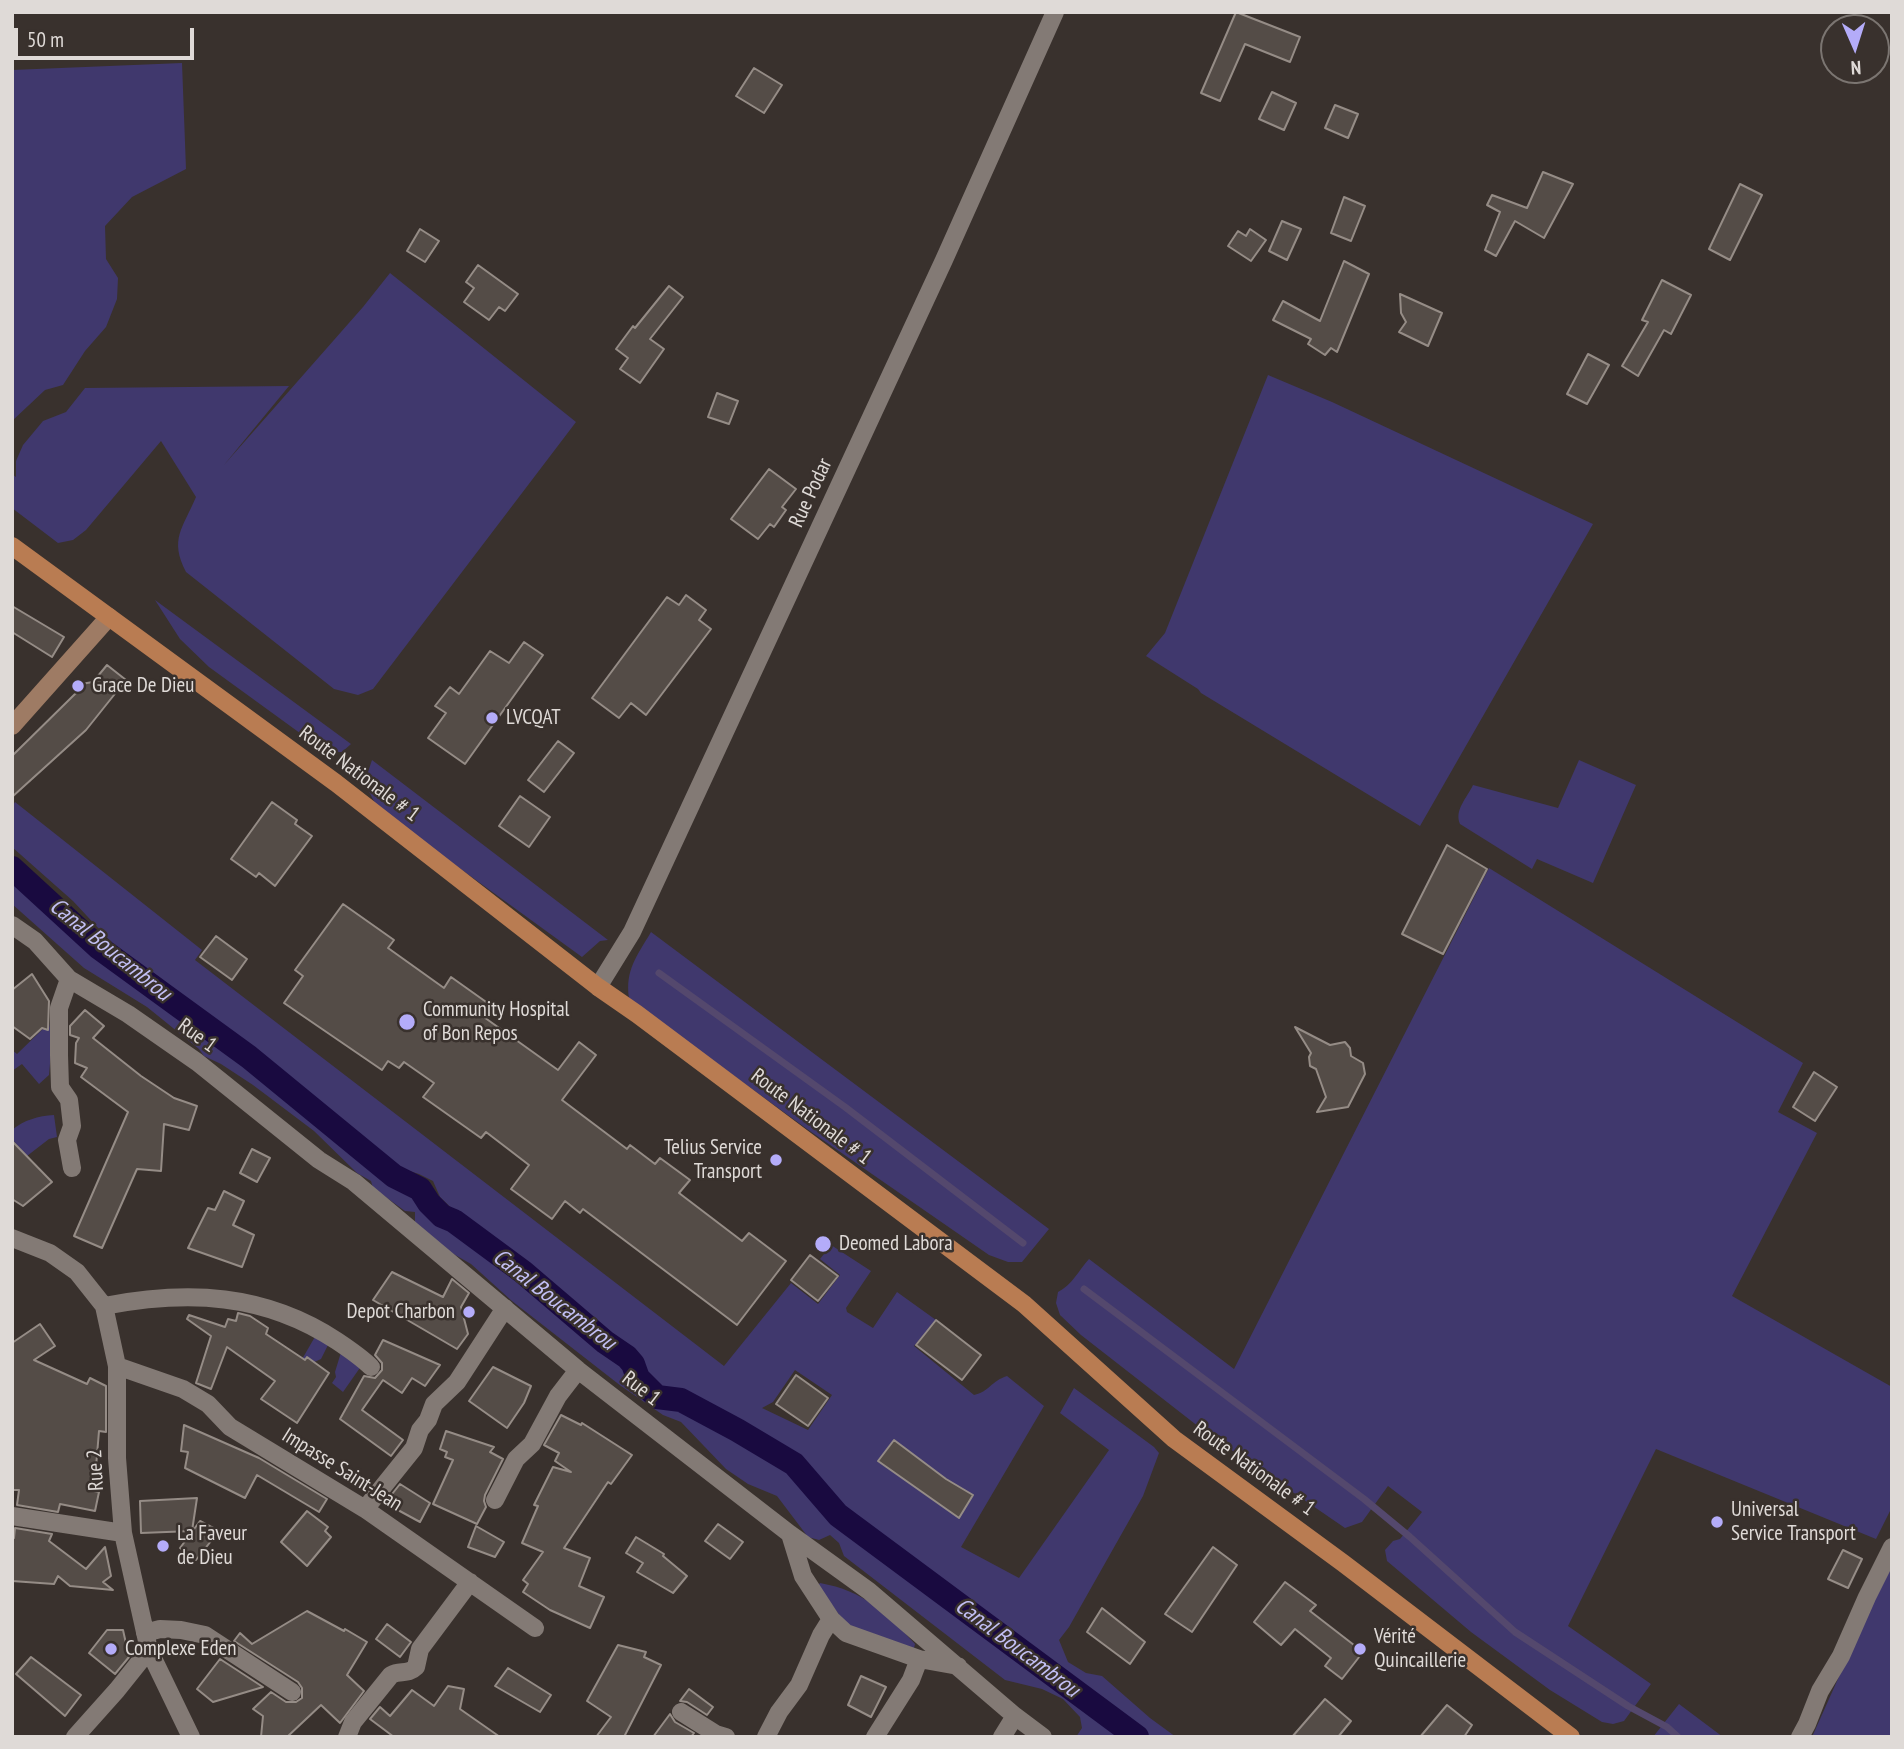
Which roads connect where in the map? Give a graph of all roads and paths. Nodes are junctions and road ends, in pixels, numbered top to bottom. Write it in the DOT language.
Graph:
graph roads {
  1 [pos="1055,12"];
  2 [pos="12,546"];
  3 [pos="108,617"];
  4 [pos="12,726"];
  5 [pos="12,925"];
  6 [pos="69,979"];
  7 [pos="598,987"];
  8 [pos="72,1168"];
  9 [pos="13,1240"];
  10 [pos="104,1306"];
  11 [pos="505,1308"];
  12 [pos="117,1366"];
  13 [pos="371,1367"];
  14 [pos="578,1370"];
  15 [pos="495,1500"];
  16 [pos="365,1509"];
  17 [pos="12,1516"];
  18 [pos="123,1533"];
  19 [pos="790,1534"];
  20 [pos="1892,1547"];
  21 [pos="470,1582"];
  22 [pos="831,1619"];
  23 [pos="535,1628"];
  24 [pos="147,1641"];
  25 [pos="919,1660"];
  26 [pos="958,1666"];
  27 [pos="292,1692"];
  28 [pos="681,1712"];
  29 [pos="1015,1716"];
  30 [pos="75,1737"];
  31 [pos="191,1737"];
  32 [pos="347,1737"];
  33 [pos="726,1737"];
  34 [pos="766,1737"];
  35 [pos="875,1737"];
  36 [pos="1002,1737"];
  37 [pos="1043,1737"];
  38 [pos="1571,1737"];
  39 [pos="1800,1737"];
  1 -- 7 [label="street, Rue Podar"];
  2 -- 3 [label="main road, Route Nationale # 1"];
  3 -- 4 [label="street"];
  3 -- 7 [label="main road, Route Nationale # 1"];
  5 -- 6 [label="street, Rue 1"];
  6 -- 8 [label="street"];
  6 -- 11 [label="street, Rue 1"];
  7 -- 38 [label="main road, Route Nationale # 1"];
  9 -- 10 [label="street, Rue 2"];
  10 -- 12 [label="street, Rue 2"];
  10 -- 13 [label="street"];
  11 -- 14 [label="street, Rue 1"];
  11 -- 16 [label="street"];
  12 -- 16 [label="street, Impasse Saint-Jean"];
  12 -- 18 [label="street, Rue 2"];
  14 -- 15 [label="street"];
  14 -- 19 [label="street, Rue 1"];
  16 -- 21 [label="street, Impasse Saint-Jean"];
  17 -- 18 [label="street"];
  18 -- 24 [label="street, Rue 2"];
  19 -- 22 [label="street"];
  19 -- 26 [label="street, Rue 1"];
  20 -- 39 [label="street"];
  21 -- 23 [label="street, Impasse Saint-Jean"];
  21 -- 32 [label="street"];
  22 -- 25 [label="street"];
  22 -- 34 [label="street"];
  24 -- 27 [label="street"];
  24 -- 30 [label="street"];
  24 -- 31 [label="street, Rue 2"];
  25 -- 26 [label="street"];
  25 -- 35 [label="street"];
  26 -- 29 [label="street, Rue 1"];
  28 -- 33 [label="street"];
  29 -- 36 [label="street"];
  29 -- 37 [label="street, Rue 1"];
}
